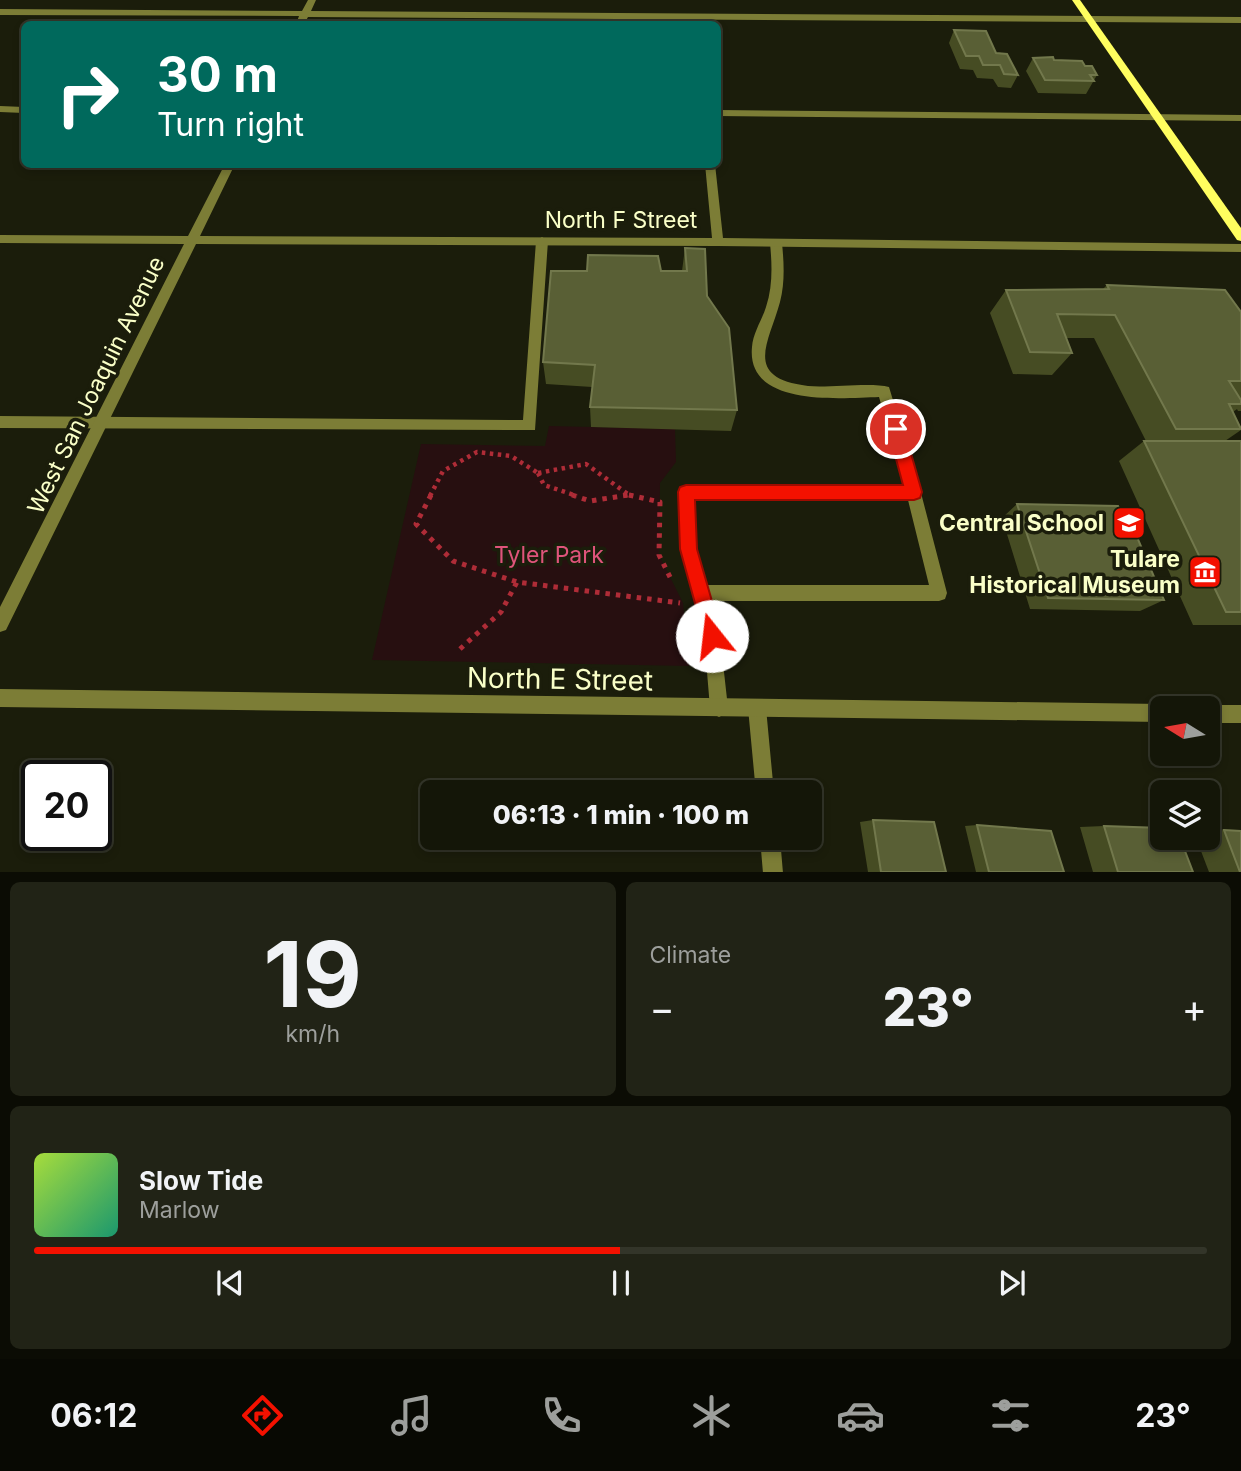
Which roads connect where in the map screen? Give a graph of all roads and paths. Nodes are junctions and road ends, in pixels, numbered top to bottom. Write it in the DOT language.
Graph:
graph roads {
  1 [pos="312,0"];
  2 [pos="1076,0"];
  3 [pos="695,4"];
  4 [pos="0,12"];
  5 [pos="305,14"];
  6 [pos="1089,19"];
  7 [pos="696,20"];
  8 [pos="1241,20"];
  9 [pos="302,21"];
  10 [pos="0,110"];
  11 [pos="21,110"];
  12 [pos="721,113"];
  13 [pos="1158,118"];
  14 [pos="1241,118"];
  15 [pos="228,168"];
  16 [pos="710,168"];
  17 [pos="1241,237"];
  18 [pos="0,239"];
  19 [pos="191,240"];
  20 [pos="542,241"];
  21 [pos="718,242"];
  22 [pos="776,243"];
  23 [pos="1241,248"];
  24 [pos="0,422"];
  25 [pos="101,423"];
  26 [pos="538,473"];
  27 [pos="914,492"];
  28 [pos="629,495"];
  29 [pos="517,582"];
  30 [pos="699,593"];
  31 [pos="0,624"];
  32 [pos="460,649"];
  33 [pos="0,698"];
  34 [pos="719,708"];
  35 [pos="757,708"];
  36 [pos="1150,713"];
  37 [pos="1220,714"];
  38 [pos="1241,714"];
  39 [pos="764,780"];
  40 [pos="771,850"];
  41 [pos="773,872"];
  1 -- 5 [label="street"];
  2 -- 6 [label="main road"];
  3 -- 7 [label="street"];
  4 -- 5 [label="street"];
  5 -- 7 [label="street"];
  5 -- 9 [label="street"];
  6 -- 7 [label="street"];
  6 -- 8 [label="street"];
  6 -- 13 [label="main road"];
  10 -- 11 [label="street"];
  12 -- 13 [label="street"];
  13 -- 14 [label="street"];
  13 -- 17 [label="main road"];
  15 -- 19 [label="street, West San Joaquin Avenue"];
  16 -- 21 [label="street"];
  18 -- 19 [label="street, North F Street"];
  19 -- 20 [label="street, North F Street"];
  19 -- 25 [label="street, West San Joaquin Avenue"];
  20 -- 21 [label="street, North F Street"];
  20 -- 25 [label="street"];
  21 -- 22 [label="street, North F Street"];
  22 -- 23 [label="street, North F Street"];
  22 -- 27 [label="street"];
  24 -- 25 [label="street"];
  25 -- 31 [label="street, West San Joaquin Avenue"];
  26 -- 28 [label="path"];
  26 -- 28 [label="path"];
  26 -- 29 [label="path"];
  27 -- 30 [label="street"];
  27 -- 30 [label="street"];
  28 -- 29 [label="path"];
  29 -- 32 [label="path"];
  30 -- 34 [label="street"];
  33 -- 34 [label="street, North E Street"];
  34 -- 35 [label="street, North E Street"];
  35 -- 36 [label="street, North E Street"];
  35 -- 39 [label="street"];
  37 -- 38 [label="street"];
  40 -- 41 [label="street"];
}
